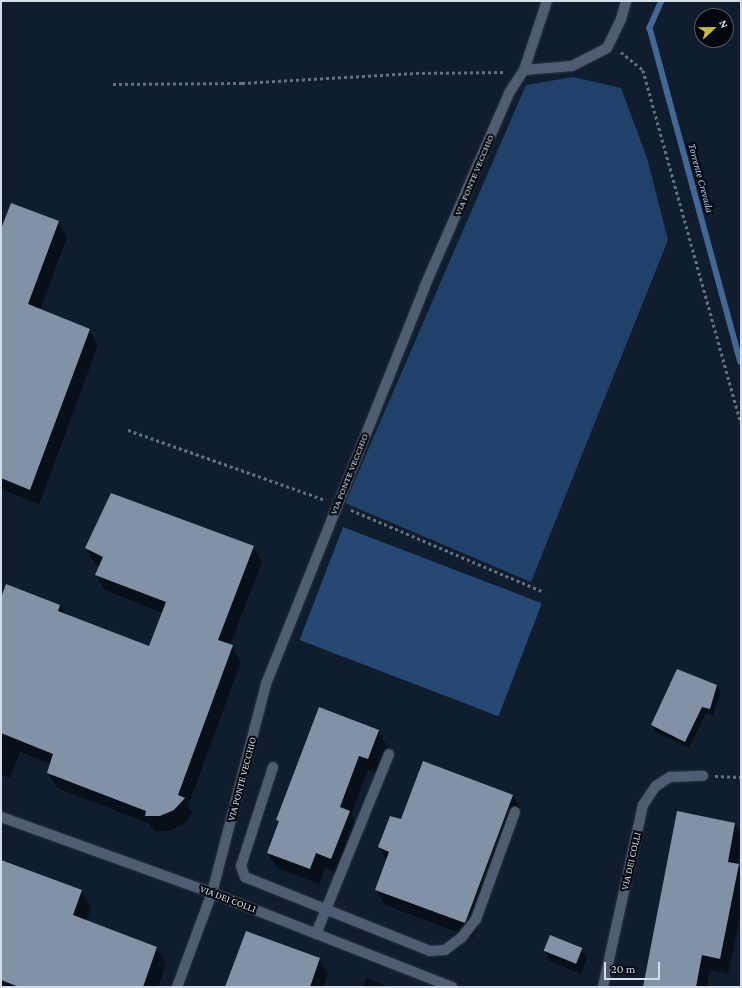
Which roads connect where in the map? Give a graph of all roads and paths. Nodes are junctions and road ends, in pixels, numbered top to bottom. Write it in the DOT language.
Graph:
graph roads {
  1 [pos="547,1"];
  2 [pos="626,1"];
  3 [pos="607,48"];
  4 [pos="524,70"];
  5 [pos="113,84"];
  6 [pos="741,423"];
  7 [pos="128,430"];
  8 [pos="337,504"];
  9 [pos="544,592"];
  10 [pos="389,754"];
  11 [pos="273,767"];
  12 [pos="703,776"];
  13 [pos="741,777"];
  14 [pos="515,812"];
  15 [pos="1,817"];
  16 [pos="212,893"];
  17 [pos="326,909"];
  18 [pos="316,934"];
  19 [pos="177,987"];
  20 [pos="452,987"];
  21 [pos="603,987"];
  1 -- 4 [label="street, VIA PONTE VECCHIO"];
  2 -- 3 [label="street"];
  3 -- 4 [label="street"];
  3 -- 6 [label="path"];
  4 -- 5 [label="path"];
  4 -- 8 [label="street, VIA PONTE VECCHIO"];
  7 -- 8 [label="path"];
  8 -- 9 [label="path"];
  8 -- 16 [label="street, VIA PONTE VECCHIO"];
  10 -- 17 [label="street"];
  11 -- 17 [label="street"];
  12 -- 13 [label="path"];
  12 -- 21 [label="street, VIA DEI COLLI"];
  14 -- 17 [label="street"];
  15 -- 16 [label="street, VIA DEI COLLI"];
  16 -- 18 [label="street, VIA DEI COLLI"];
  16 -- 19 [label="street, VIA PONTE VECCHIO"];
  17 -- 18 [label="street"];
  18 -- 20 [label="street, VIA DEI COLLI"];
}
